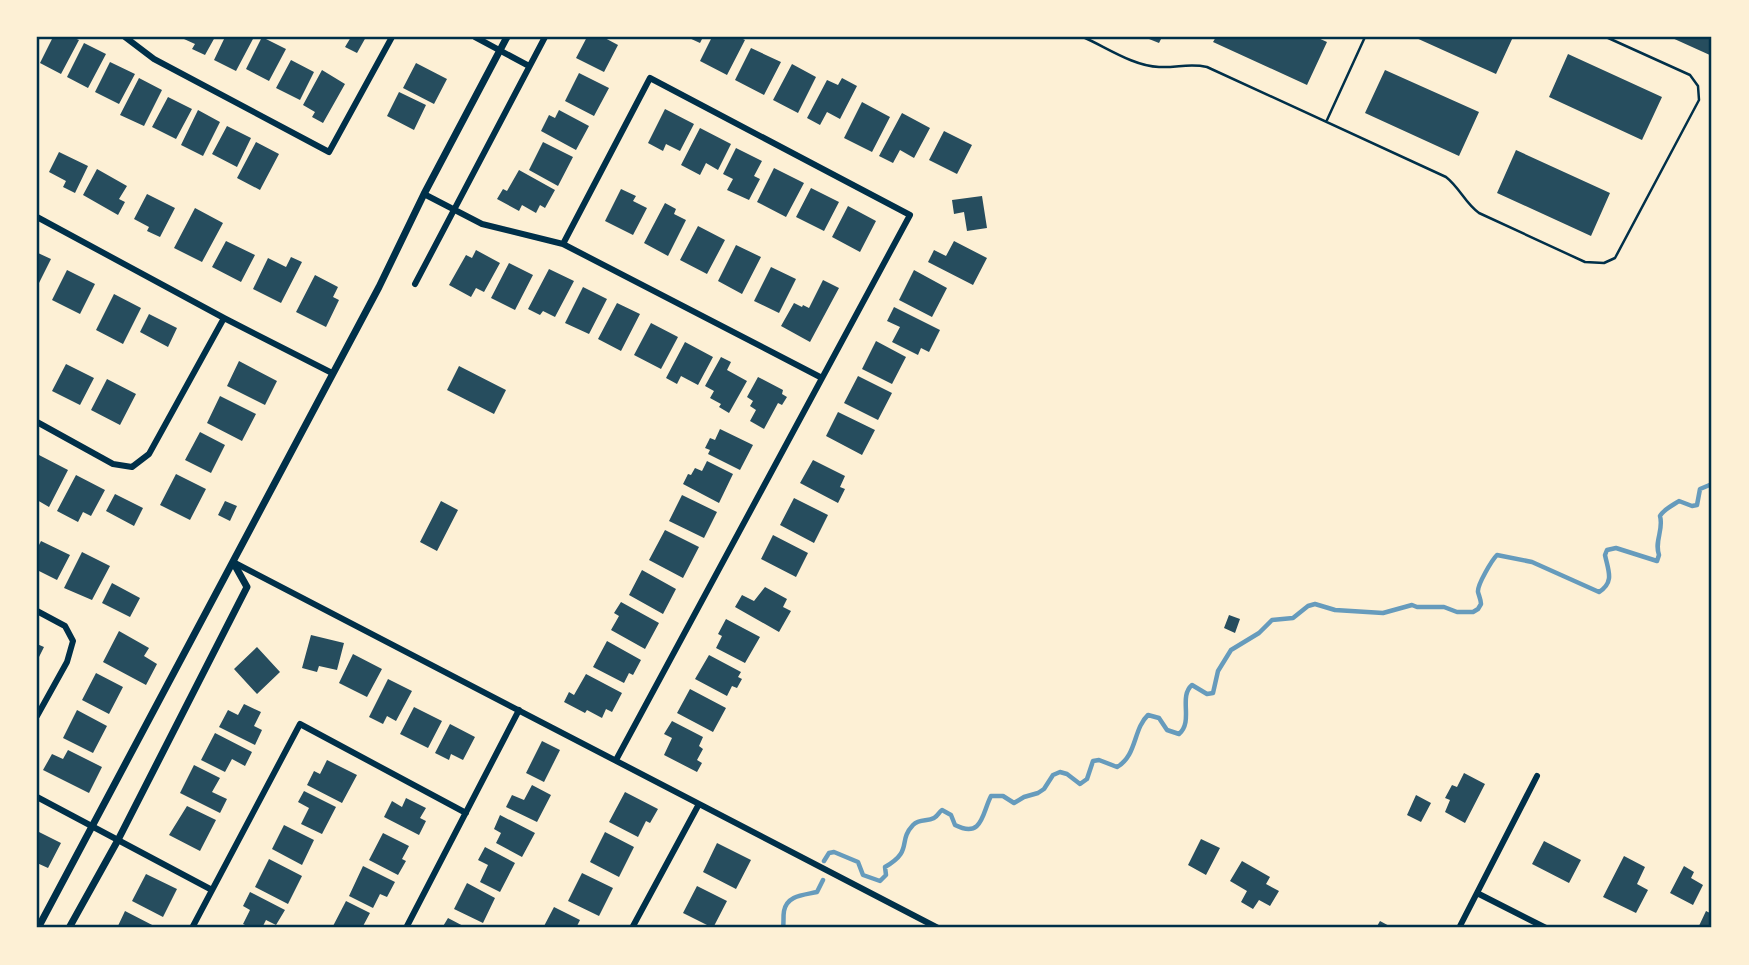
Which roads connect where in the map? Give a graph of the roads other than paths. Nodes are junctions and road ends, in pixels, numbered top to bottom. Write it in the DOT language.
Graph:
graph roads {
  1 [pos="125,37"];
  2 [pos="392,37"];
  3 [pos="475,37"];
  4 [pos="507,37"];
  5 [pos="545,37"];
  6 [pos="1083,37"];
  7 [pos="1365,37"];
  8 [pos="1606,37"];
  9 [pos="500,50"];
  10 [pos="529,66"];
  11 [pos="1326,121"];
  12 [pos="424,194"];
  13 [pos="453,210"];
  14 [pos="37,217"];
  15 [pos="562,244"];
  16 [pos="415,284"];
  17 [pos="224,318"];
  18 [pos="332,373"];
  19 [pos="822,378"];
  20 [pos="37,422"];
  21 [pos="233,562"];
  22 [pos="37,611"];
  23 [pos="519,710"];
  24 [pos="37,716"];
  25 [pos="617,760"];
  26 [pos="1537,776"];
  27 [pos="37,797"];
  28 [pos="699,804"];
  29 [pos="466,813"];
  30 [pos="93,827"];
  31 [pos="118,840"];
  32 [pos="212,890"];
  33 [pos="1477,893"];
  34 [pos="38,928"];
  35 [pos="68,928"];
  36 [pos="192,928"];
  37 [pos="406,928"];
  38 [pos="632,928"];
  39 [pos="938,928"];
  40 [pos="1459,928"];
  41 [pos="1546,928"];
  1 -- 2 [label="street"];
  3 -- 9 [label="street"];
  4 -- 9 [label="street"];
  5 -- 10 [label="street"];
  6 -- 11 [label="lane"];
  7 -- 11 [label="lane"];
  8 -- 11 [label="lane"];
  9 -- 10 [label="street"];
  9 -- 12 [label="street"];
  10 -- 13 [label="street"];
  12 -- 13 [label="street"];
  12 -- 18 [label="street"];
  13 -- 15 [label="street"];
  13 -- 16 [label="street"];
  14 -- 17 [label="street"];
  15 -- 19 [label="street"];
  15 -- 19 [label="street"];
  17 -- 18 [label="street"];
  17 -- 20 [label="street"];
  18 -- 21 [label="street"];
  19 -- 25 [label="street"];
  21 -- 23 [label="street"];
  21 -- 30 [label="street"];
  21 -- 31 [label="street"];
  22 -- 24 [label="street"];
  23 -- 25 [label="street"];
  23 -- 29 [label="street"];
  25 -- 28 [label="street"];
  26 -- 33 [label="street"];
  27 -- 30 [label="street"];
  28 -- 38 [label="street"];
  28 -- 39 [label="street"];
  29 -- 32 [label="street"];
  29 -- 37 [label="street"];
  30 -- 31 [label="street"];
  30 -- 34 [label="street"];
  31 -- 32 [label="street"];
  31 -- 35 [label="street"];
  32 -- 36 [label="street"];
  33 -- 40 [label="street"];
  33 -- 41 [label="street"];
}
